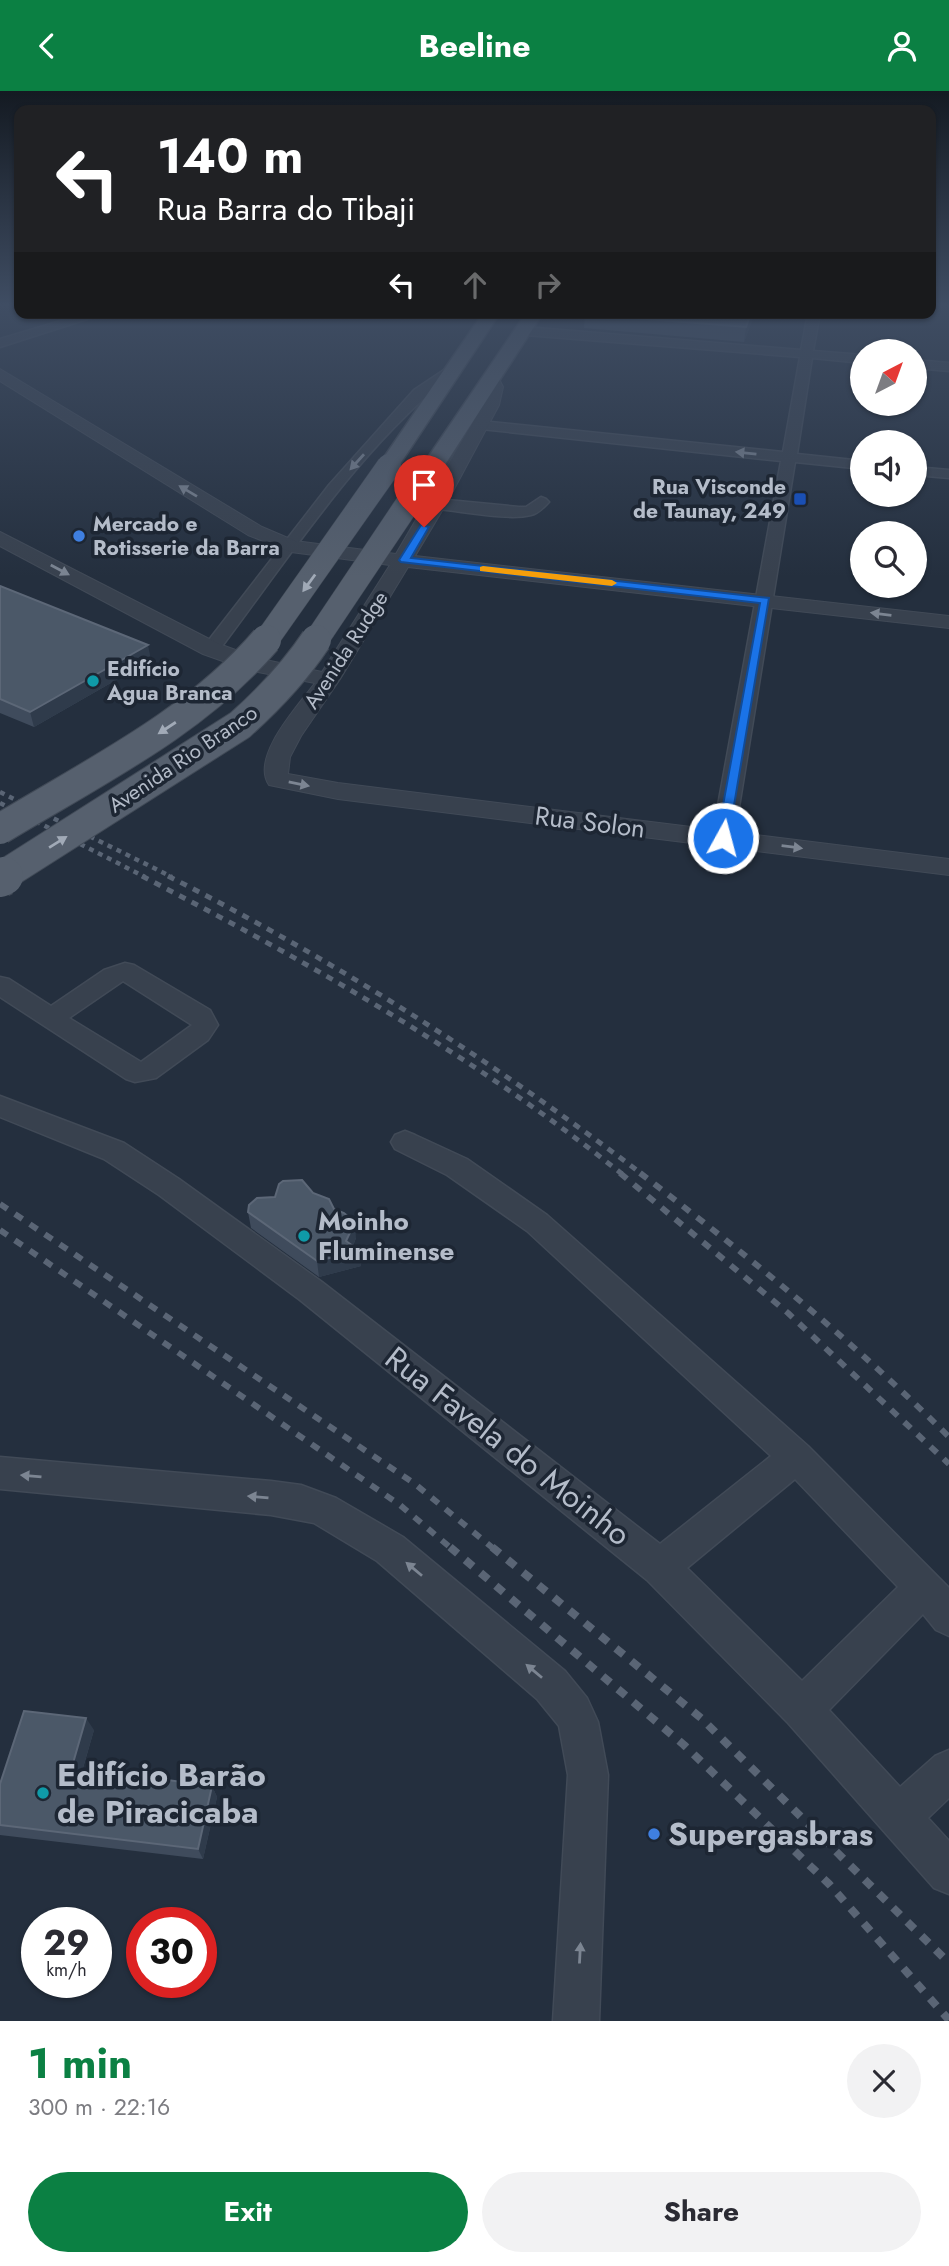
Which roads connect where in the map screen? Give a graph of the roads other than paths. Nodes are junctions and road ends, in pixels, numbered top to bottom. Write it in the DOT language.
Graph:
graph roads {
  1 [pos="36,397"];
  2 [pos="415,397"];
  3 [pos="435,397"];
  4 [pos="480,397"];
  5 [pos="493,397"];
  6 [pos="800,397"];
  7 [pos="481,425"];
  8 [pos="789,458"];
  9 [pos="850,464"];
  10 [pos="431,469"];
  11 [pos="927,472"];
  12 [pos="949,474"];
  13 [pos="541,502"];
  14 [pos="437,504"];
  15 [pos="0,538"];
  16 [pos="290,546"];
  17 [pos="404,560"];
  18 [pos="766,600"];
  19 [pos="949,622"];
  20 [pos="211,649"];
  21 [pos="329,679"];
  22 [pos="289,736"];
  23 [pos="0,829"];
  24 [pos="723,838"];
  25 [pos="949,867"];
  26 [pos="0,879"];
  27 [pos="0,985"];
  28 [pos="51,1018"];
  29 [pos="0,1106"];
  30 [pos="405,1142"];
  31 [pos="796,1457"];
  32 [pos="0,1473"];
  33 [pos="660,1567"];
  34 [pos="925,1587"];
  35 [pos="466,1613"];
  36 [pos="949,1617"];
  37 [pos="802,1709"];
  38 [pos="949,1770"];
  39 [pos="898,1818"];
  40 [pos="949,1873"];
  41 [pos="576,2021"];
  16 -- 1 [label="street, one-way"];
  2 -- 16 [label="street, one-way"];
  3 -- 23 [label="main road, Avenida Rio Branco, one-way, bridge"];
  4 -- 10 [label="main road, Avenida Rudge"];
  5 -- 7 [label="street, Avenida Rudge"];
  6 -- 8 [label="street"];
  8 -- 7 [label="street, one-way"];
  7 -- 14 [label="street, Avenida Rudge"];
  8 -- 9 [label="street"];
  8 -- 18 [label="street"];
  26 -- 10 [label="main road, Avenida Rio Branco, one-way, bridge"];
  11 -- 12 [label="street"];
  13 -- 14 [label="street"];
  14 -- 17 [label="street, Avenida Rudge"];
  15 -- 20 [label="street, one-way"];
  16 -- 17 [label="street"];
  16 -- 20 [label="street"];
  17 -- 18 [label="street"];
  17 -- 21 [label="street, Avenida Rudge"];
  19 -- 18 [label="street, one-way"];
  18 -- 24 [label="street"];
  20 -- 21 [label="street"];
  21 -- 22 [label="street, Avenida Rudge"];
  22 -- 24 [label="street, Rua Solon, one-way"];
  24 -- 25 [label="street, Rua Solon, one-way"];
  27 -- 28 [label="street"];
  28 -- 28 [label="street"];
  29 -- 33 [label="street, Rua Favela do Moinho"];
  30 -- 31 [label="street"];
  31 -- 33 [label="street"];
  31 -- 34 [label="street"];
  35 -- 32 [label="street, one-way"];
  33 -- 37 [label="street, Rua Favela do Moinho"];
  34 -- 36 [label="street"];
  34 -- 37 [label="street"];
  41 -- 35 [label="street, one-way"];
  37 -- 39 [label="street, Rua Favela do Moinho"];
  38 -- 39 [label="street"];
  39 -- 40 [label="street, Rua Favela do Moinho"];
}
